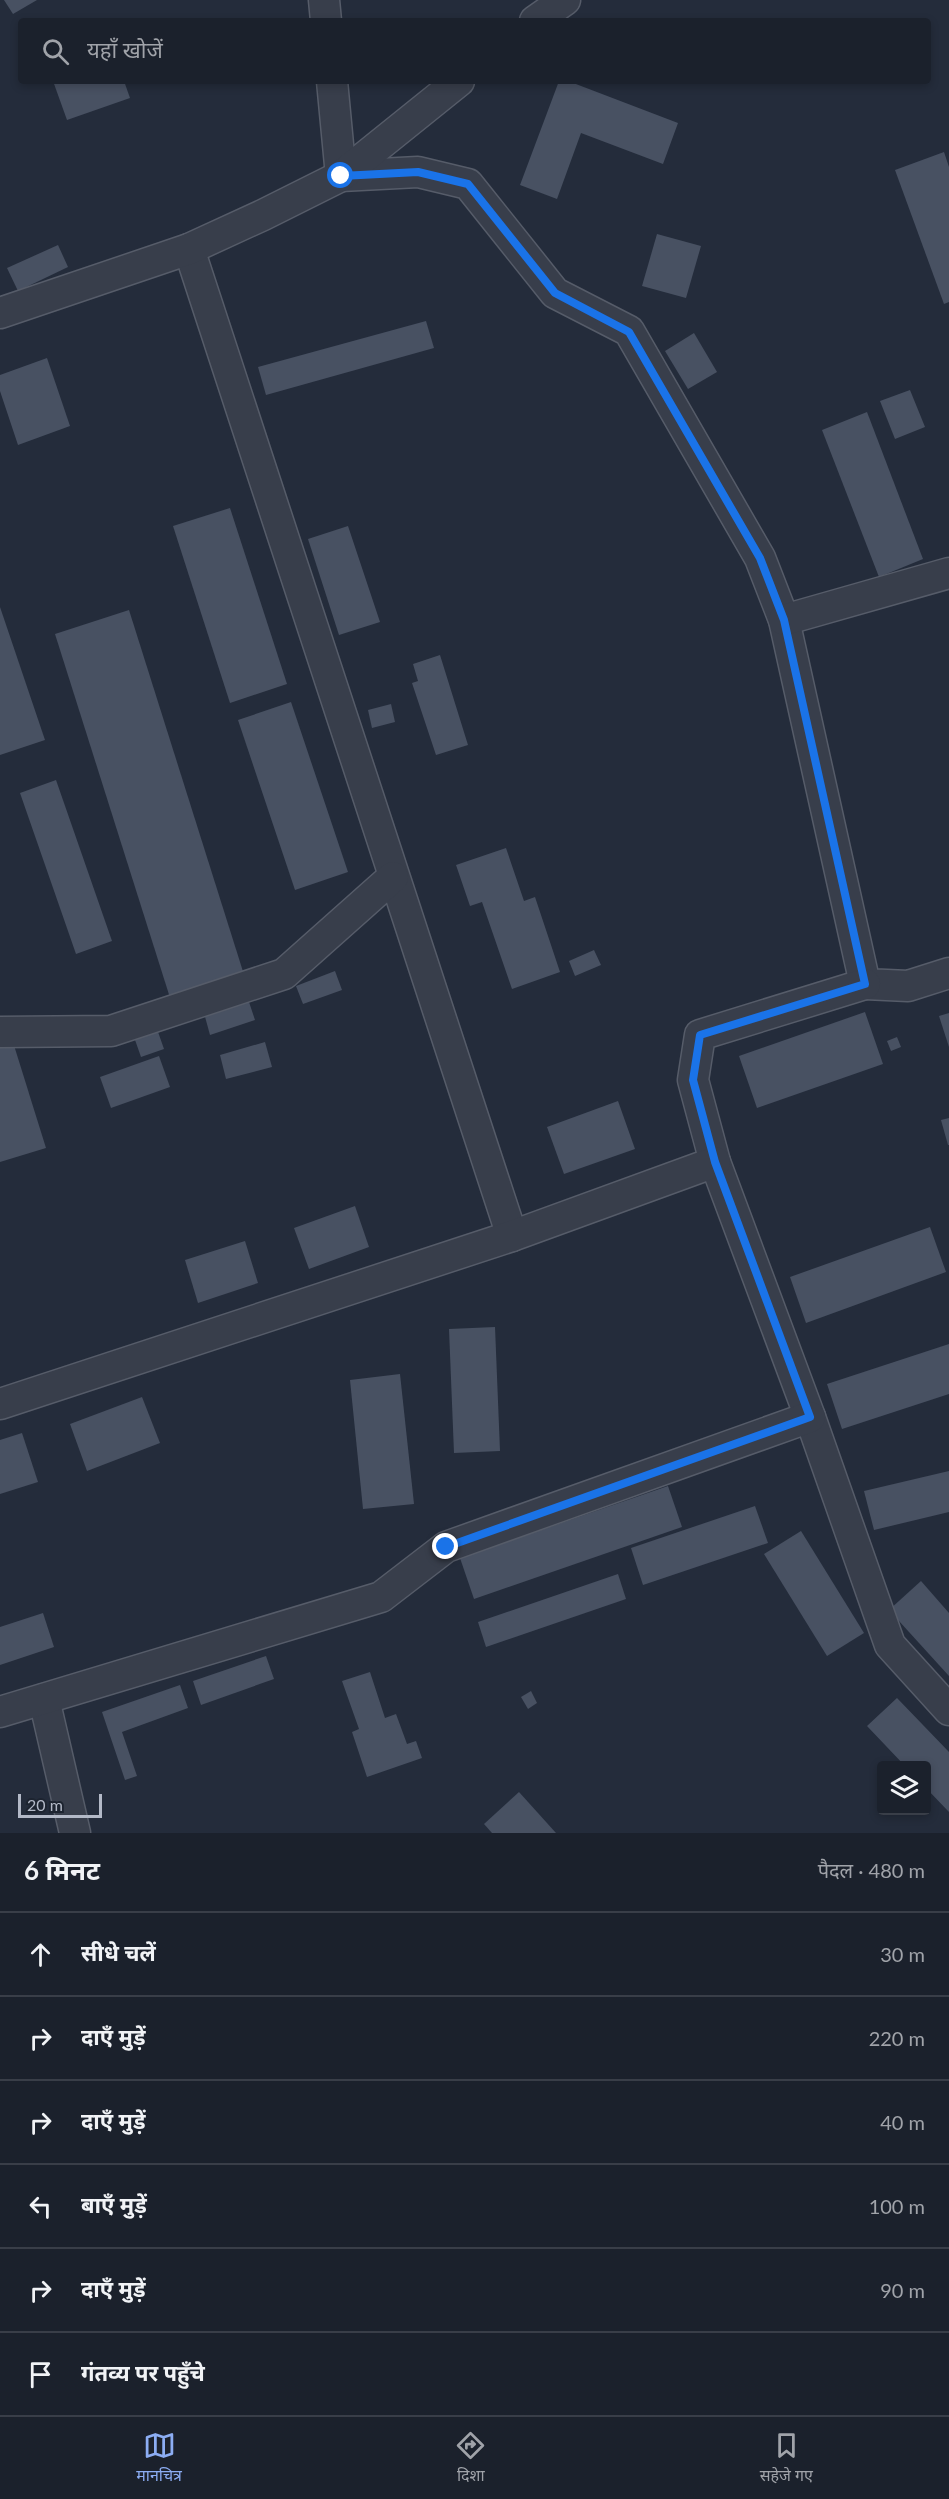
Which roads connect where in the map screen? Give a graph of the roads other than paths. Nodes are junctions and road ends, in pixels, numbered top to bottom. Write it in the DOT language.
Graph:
graph roads {
  1 [pos="324,0"];
  2 [pos="565,0"];
  3 [pos="326,18"];
  4 [pos="539,18"];
  5 [pos="332,84"];
  6 [pos="455,84"];
  7 [pos="341,176"];
  8 [pos="189,249"];
  9 [pos="0,313"];
  10 [pos="949,573"];
  11 [pos="784,620"];
  12 [pos="393,877"];
  13 [pos="949,973"];
  14 [pos="865,984"];
  15 [pos="0,1032"];
  16 [pos="715,1162"];
  17 [pos="512,1236"];
  18 [pos="0,1404"];
  19 [pos="810,1417"];
  20 [pos="44,1699"];
  21 [pos="949,1710"];
  22 [pos="0,1712"];
  23 [pos="75,1833"];
  1 -- 3 [label="street"];
  2 -- 4 [label="street"];
  5 -- 7 [label="street"];
  6 -- 7 [label="street"];
  7 -- 8 [label="street"];
  7 -- 11 [label="street"];
  8 -- 9 [label="street"];
  8 -- 12 [label="street"];
  10 -- 11 [label="street"];
  11 -- 14 [label="street"];
  12 -- 15 [label="street"];
  12 -- 17 [label="street"];
  13 -- 14 [label="street"];
  14 -- 16 [label="street"];
  16 -- 17 [label="street"];
  16 -- 19 [label="street"];
  17 -- 18 [label="street"];
  19 -- 20 [label="street"];
  19 -- 21 [label="street"];
  20 -- 22 [label="street"];
  20 -- 23 [label="street"];
}
